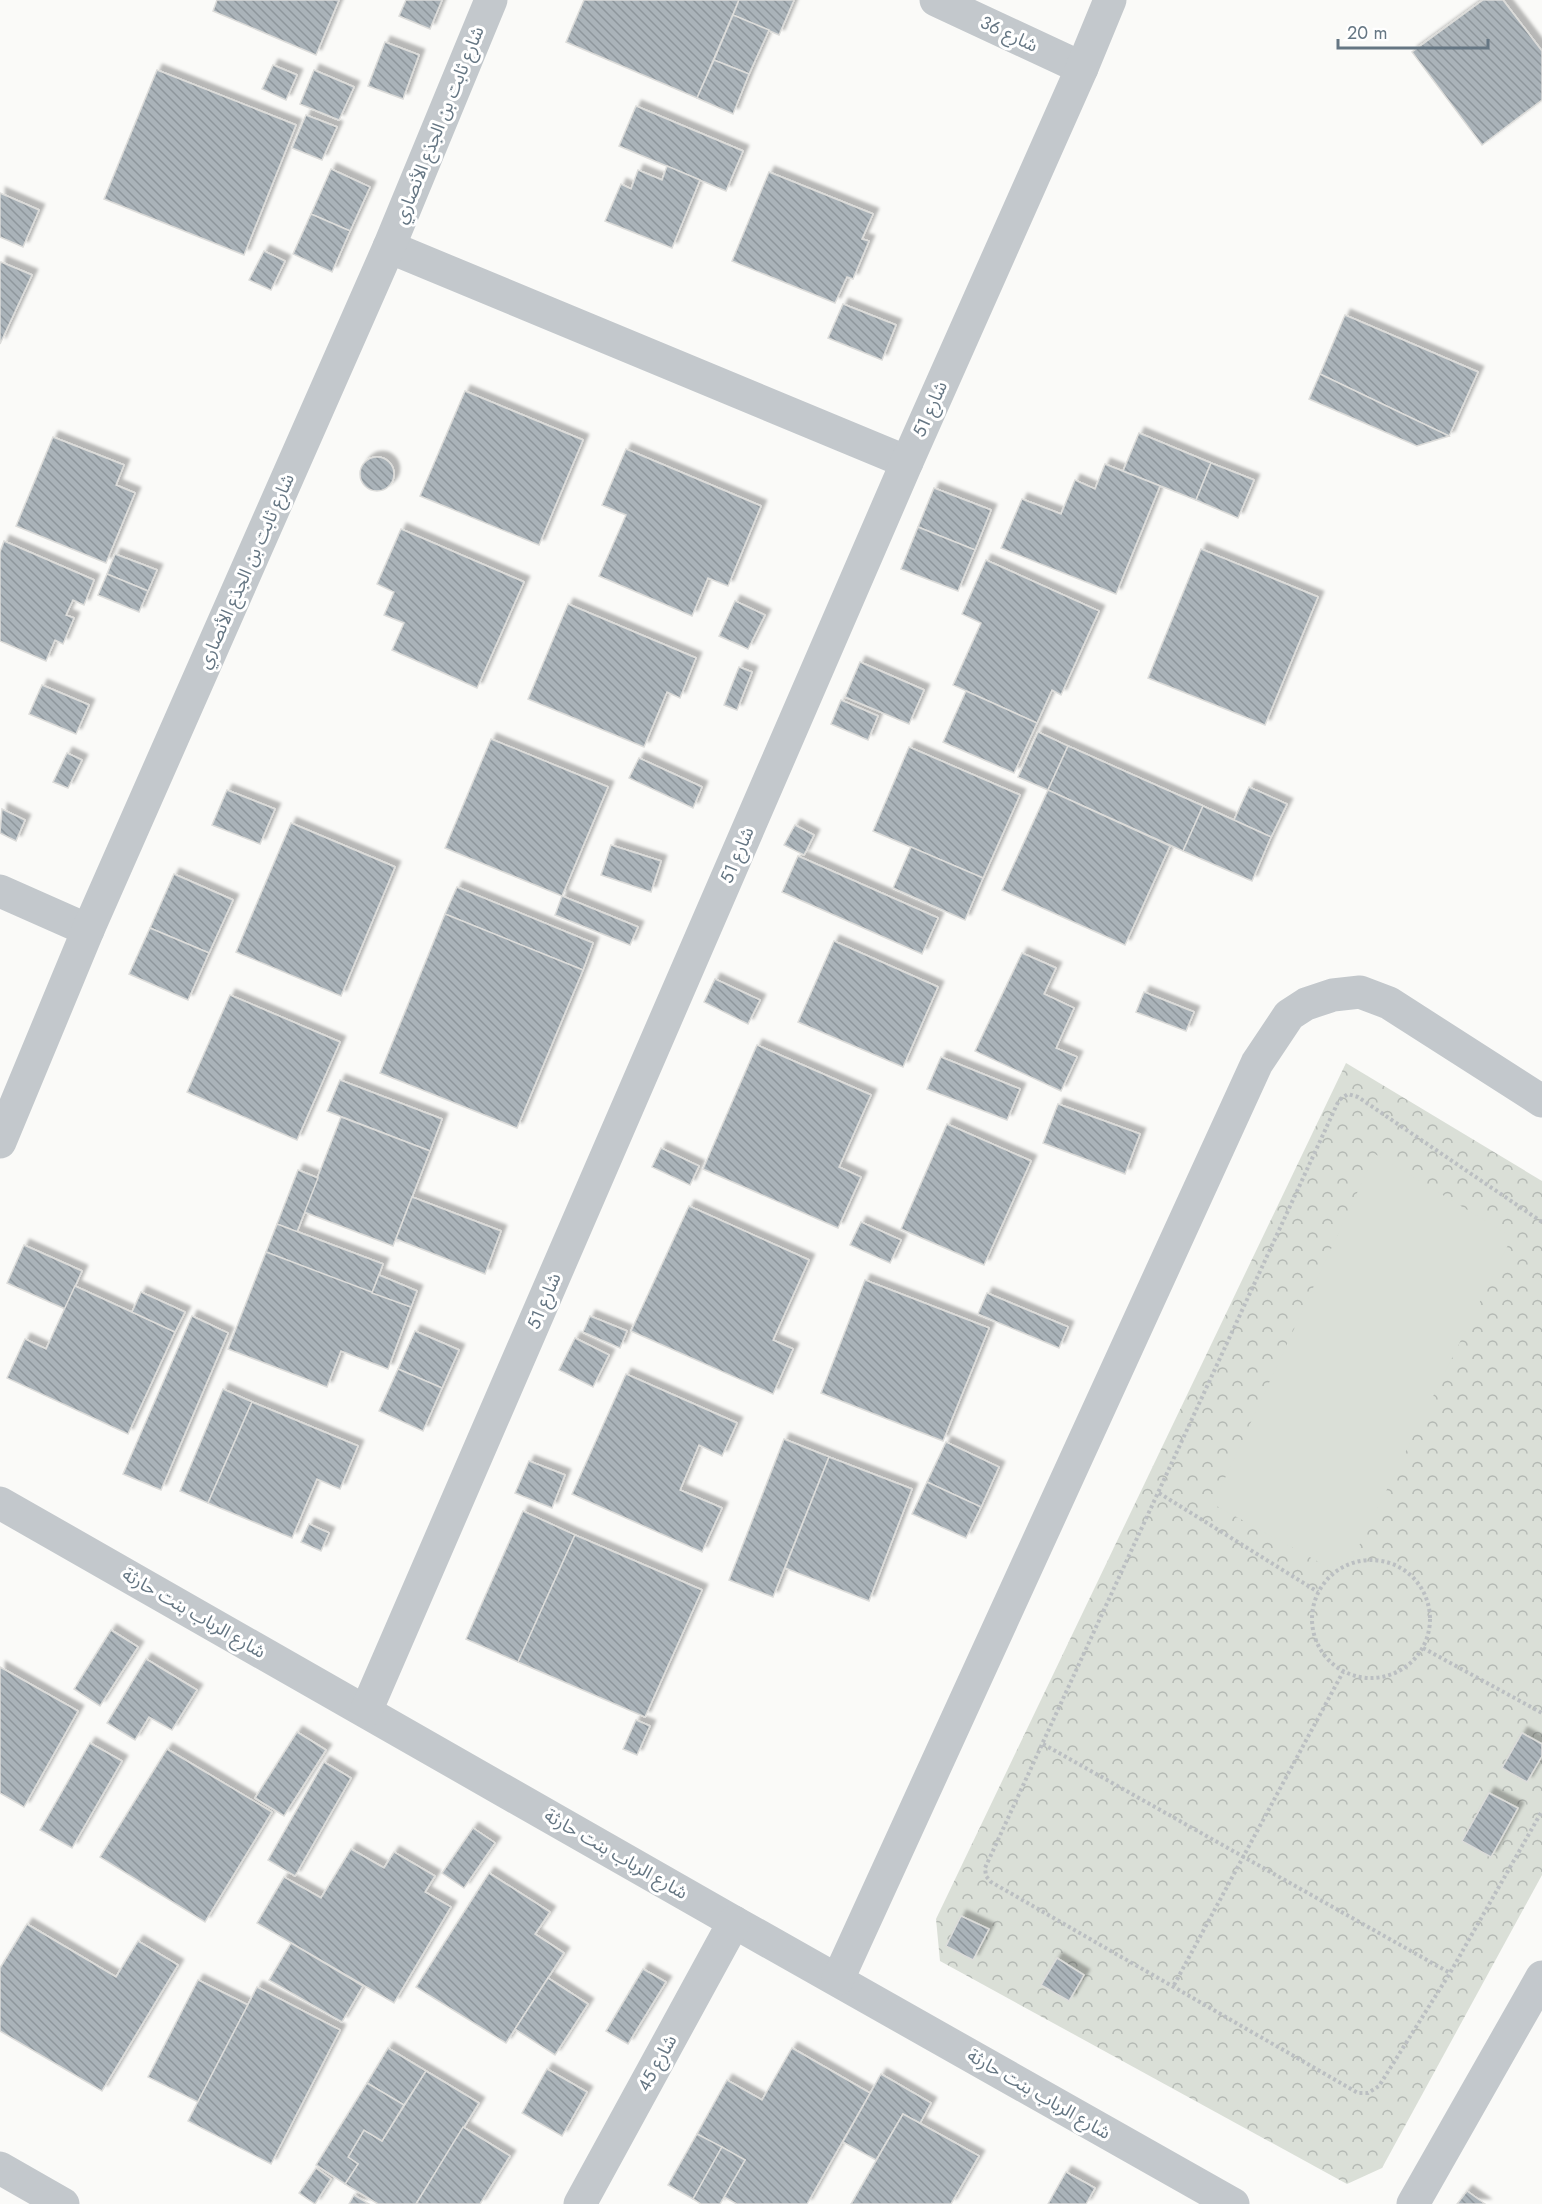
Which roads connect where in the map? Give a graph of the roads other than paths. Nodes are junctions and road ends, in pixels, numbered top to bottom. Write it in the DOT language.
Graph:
graph roads {
  1 [pos="491,0"];
  2 [pos="936,0"];
  3 [pos="1110,0"];
  4 [pos="1082,68"];
  5 [pos="388,248"];
  6 [pos="907,462"];
  7 [pos="0,891"];
  8 [pos="88,930"];
  9 [pos="1542,1101"];
  10 [pos="0,1142"];
  11 [pos="0,1503"];
  12 [pos="366,1711"];
  13 [pos="734,1922"];
  14 [pos="1542,1977"];
  15 [pos="838,1979"];
  16 [pos="0,2168"];
  17 [pos="63,2204"];
  18 [pos="579,2204"];
  19 [pos="1233,2204"];
  20 [pos="1413,2204"];
  1 -- 5 [label="street, شارع ثابت بن الجذع الأنصاري"];
  2 -- 4 [label="street, شارع 36"];
  3 -- 4 [label="street, شارع 51"];
  4 -- 6 [label="street, شارع 51"];
  5 -- 6 [label="street"];
  5 -- 8 [label="street, شارع ثابت بن الجذع الأنصاري"];
  6 -- 12 [label="street, شارع 51"];
  7 -- 8 [label="street"];
  8 -- 10 [label="street, شارع ثابت بن الجذع الأنصاري"];
  9 -- 15 [label="street"];
  11 -- 12 [label="street, شارع الرباب بنت حارثة"];
  12 -- 13 [label="street, شارع الرباب بنت حارثة"];
  13 -- 15 [label="street, شارع الرباب بنت حارثة"];
  13 -- 18 [label="street, شارع 45"];
  14 -- 20 [label="street"];
  15 -- 19 [label="street, شارع الرباب بنت حارثة"];
  16 -- 17 [label="street"];
}
